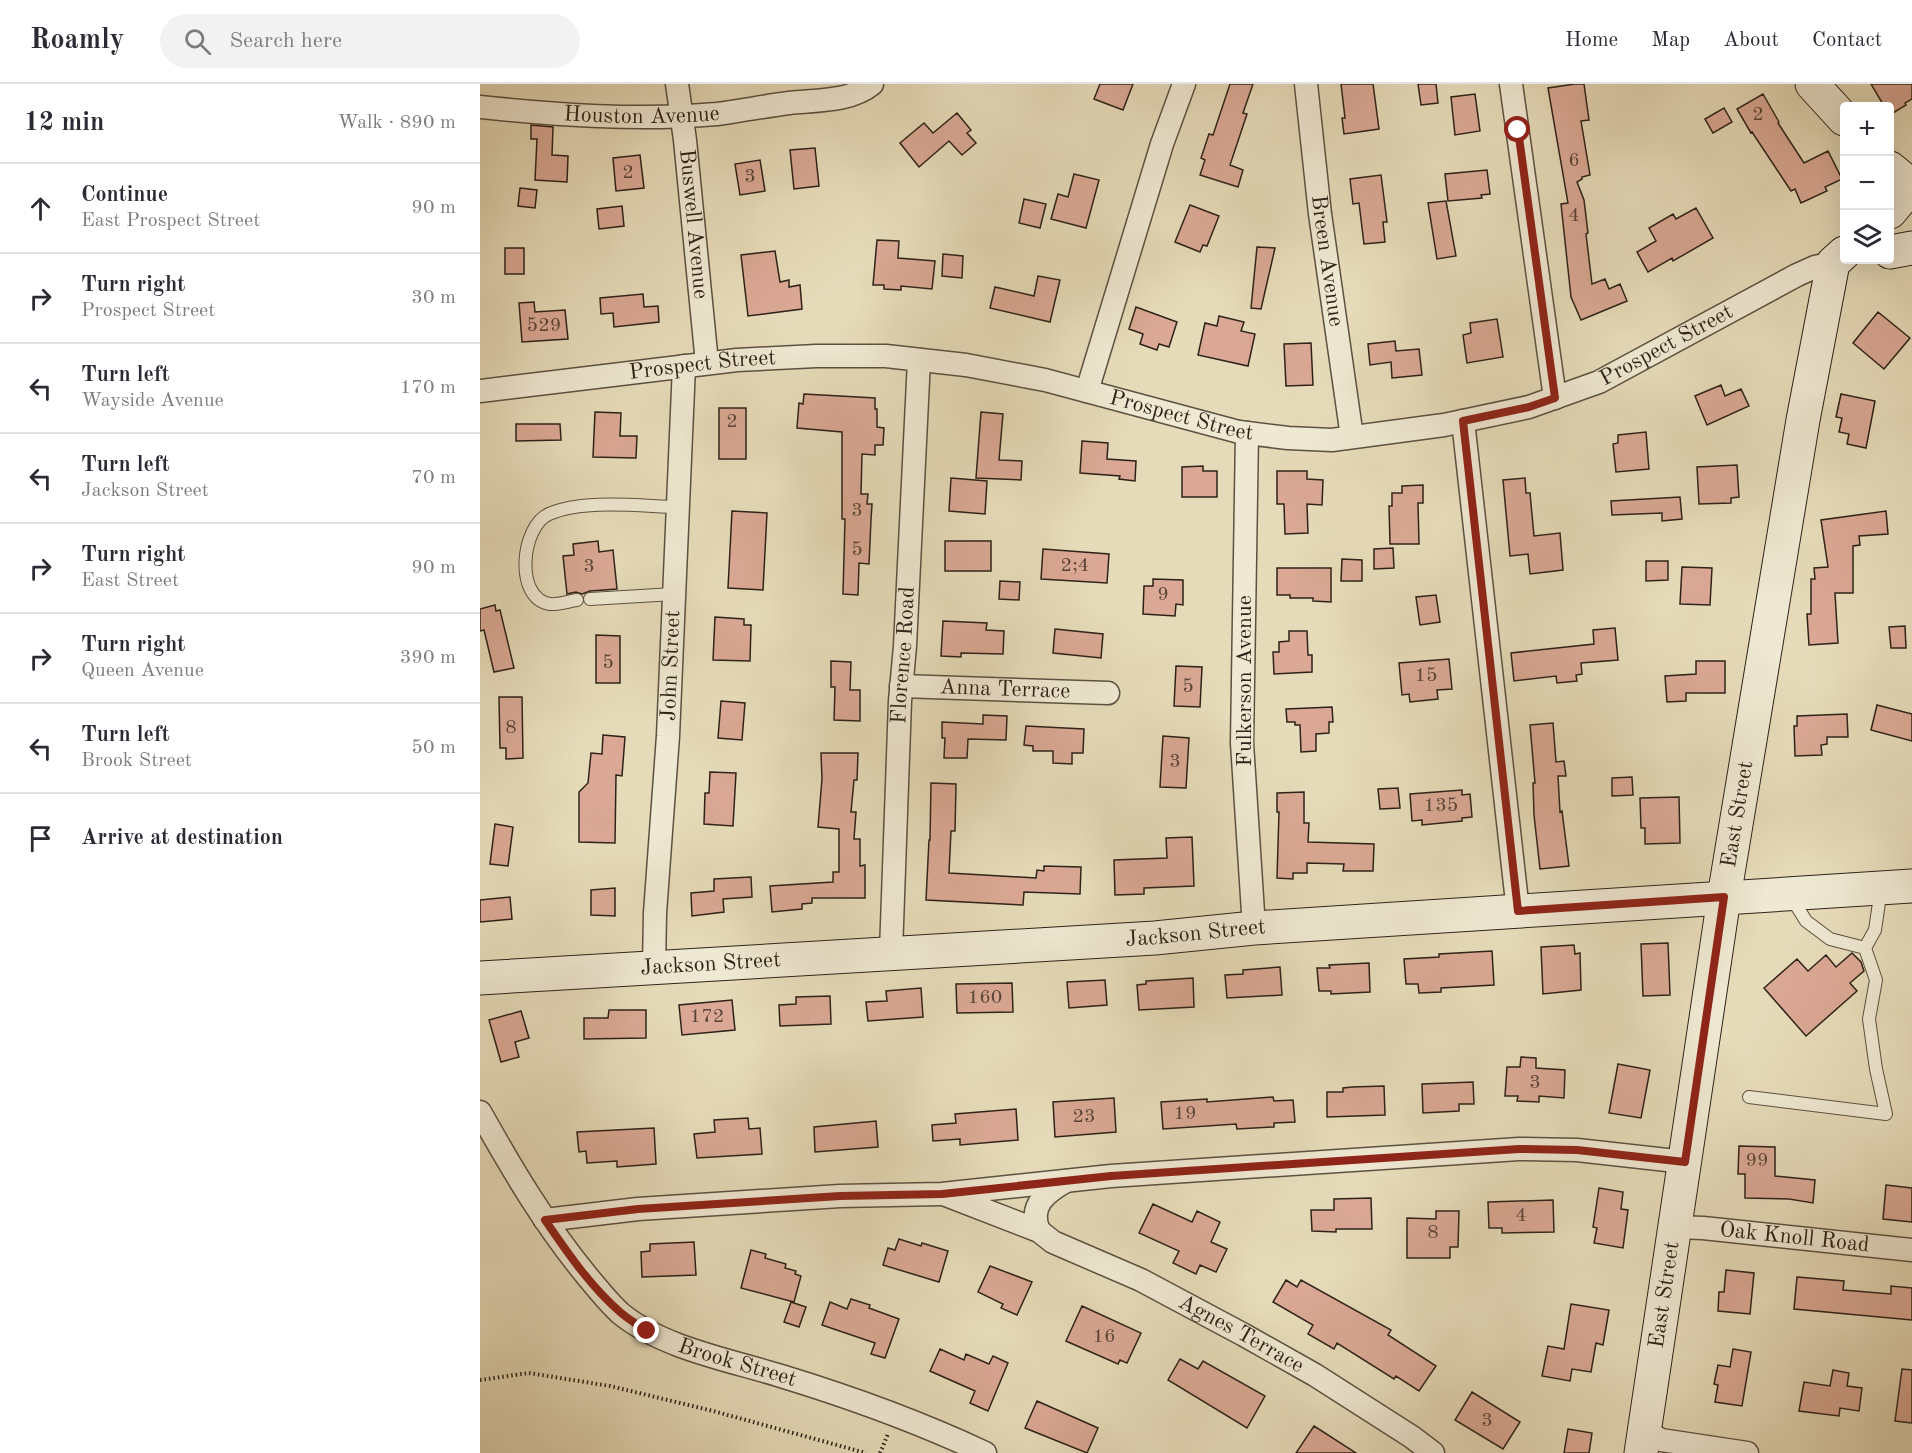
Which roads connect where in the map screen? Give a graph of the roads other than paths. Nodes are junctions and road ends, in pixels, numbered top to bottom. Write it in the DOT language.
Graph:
graph roads {
  1 [pos="677,84"];
  2 [pos="872,84"];
  3 [pos="1184,84"];
  4 [pos="1306,84"];
  5 [pos="1511,84"];
  6 [pos="1812,84"];
  7 [pos="480,107"];
  8 [pos="1840,114"];
  9 [pos="682,115"];
  10 [pos="1894,171"];
  11 [pos="1912,186"];
  12 [pos="1892,210"];
  13 [pos="1912,248"];
  14 [pos="1894,251"];
  15 [pos="1840,260"];
  16 [pos="1842,264"];
  17 [pos="919,360"];
  18 [pos="707,363"];
  19 [pos="684,366"];
  20 [pos="480,391"];
  21 [pos="1087,391"];
  22 [pos="1555,398"];
  23 [pos="1463,421"];
  24 [pos="1246,433"];
  25 [pos="1352,437"];
  26 [pos="677,507"];
  27 [pos="674,594"];
  28 [pos="901,686"];
  29 [pos="1108,693"];
  30 [pos="1897,887"];
  31 [pos="1788,893"];
  32 [pos="1724,897"];
  33 [pos="1518,911"];
  34 [pos="1254,928"];
  35 [pos="1865,948"];
  36 [pos="891,952"];
  37 [pos="654,967"];
  38 [pos="480,978"];
  39 [pos="1749,1096"];
  40 [pos="480,1112"];
  41 [pos="1685,1162"];
  42 [pos="1069,1179"];
  43 [pos="942,1194"];
  44 [pos="545,1220"];
  45 [pos="1676,1227"];
  46 [pos="1039,1231"];
  47 [pos="1912,1250"];
  48 [pos="1643,1441"];
  49 [pos="985,1453"];
  50 [pos="1433,1453"];
  51 [pos="1747,1453"];
  1 -- 9 [label="street, Buswell Avenue"];
  2 -- 9 [label="street, Houston Avenue"];
  3 -- 21 [label="street"];
  4 -- 25 [label="street, Breen Avenue"];
  5 -- 22 [label="street"];
  6 -- 8 [label="main road"];
  7 -- 9 [label="street, Houston Avenue"];
  9 -- 18 [label="street, Buswell Avenue"];
  10 -- 11 [label="main road"];
  11 -- 12 [label="main road"];
  13 -- 14 [label="main road"];
  15 -- 22 [label="street, Prospect Street"];
  16 -- 32 [label="main road, East Street"];
  17 -- 18 [label="street, Prospect Street"];
  17 -- 21 [label="street, Prospect Street"];
  17 -- 28 [label="street, Florence Road"];
  18 -- 19 [label="street, Prospect Street"];
  19 -- 20 [label="street, Prospect Street"];
  19 -- 26 [label="street, John Street"];
  21 -- 24 [label="street, Prospect Street"];
  22 -- 23 [label="street, Prospect Street"];
  23 -- 25 [label="street, Prospect Street"];
  23 -- 33 [label="street"];
  24 -- 25 [label="street, Prospect Street"];
  24 -- 34 [label="street, Fulkerson Avenue"];
  26 -- 27 [label="street, John Street"];
  26 -- 27 [label="lane"];
  27 -- 37 [label="street, John Street"];
  28 -- 29 [label="street, Anna Terrace"];
  28 -- 36 [label="street, Florence Road"];
  30 -- 31 [label="main road, Jackson Street"];
  30 -- 35 [label="lane"];
  31 -- 32 [label="main road, Jackson Street"];
  31 -- 35 [label="lane"];
  32 -- 33 [label="main road, Jackson Street"];
  32 -- 41 [label="main road, East Street"];
  33 -- 34 [label="main road, Jackson Street"];
  34 -- 36 [label="main road, Jackson Street"];
  35 -- 39 [label="lane"];
  36 -- 37 [label="main road, Jackson Street"];
  37 -- 38 [label="main road, Jackson Street"];
  40 -- 44 [label="street, Brook Street"];
  41 -- 42 [label="street"];
  41 -- 45 [label="main road, East Street"];
  42 -- 43 [label="street"];
  42 -- 46 [label="street"];
  43 -- 44 [label="street"];
  43 -- 46 [label="street, Agnes Terrace"];
  44 -- 49 [label="street, Brook Street"];
  45 -- 47 [label="street, Oak Knoll Road"];
  45 -- 48 [label="main road, East Street"];
  46 -- 50 [label="street, Agnes Terrace"];
  48 -- 51 [label="street"];
}
